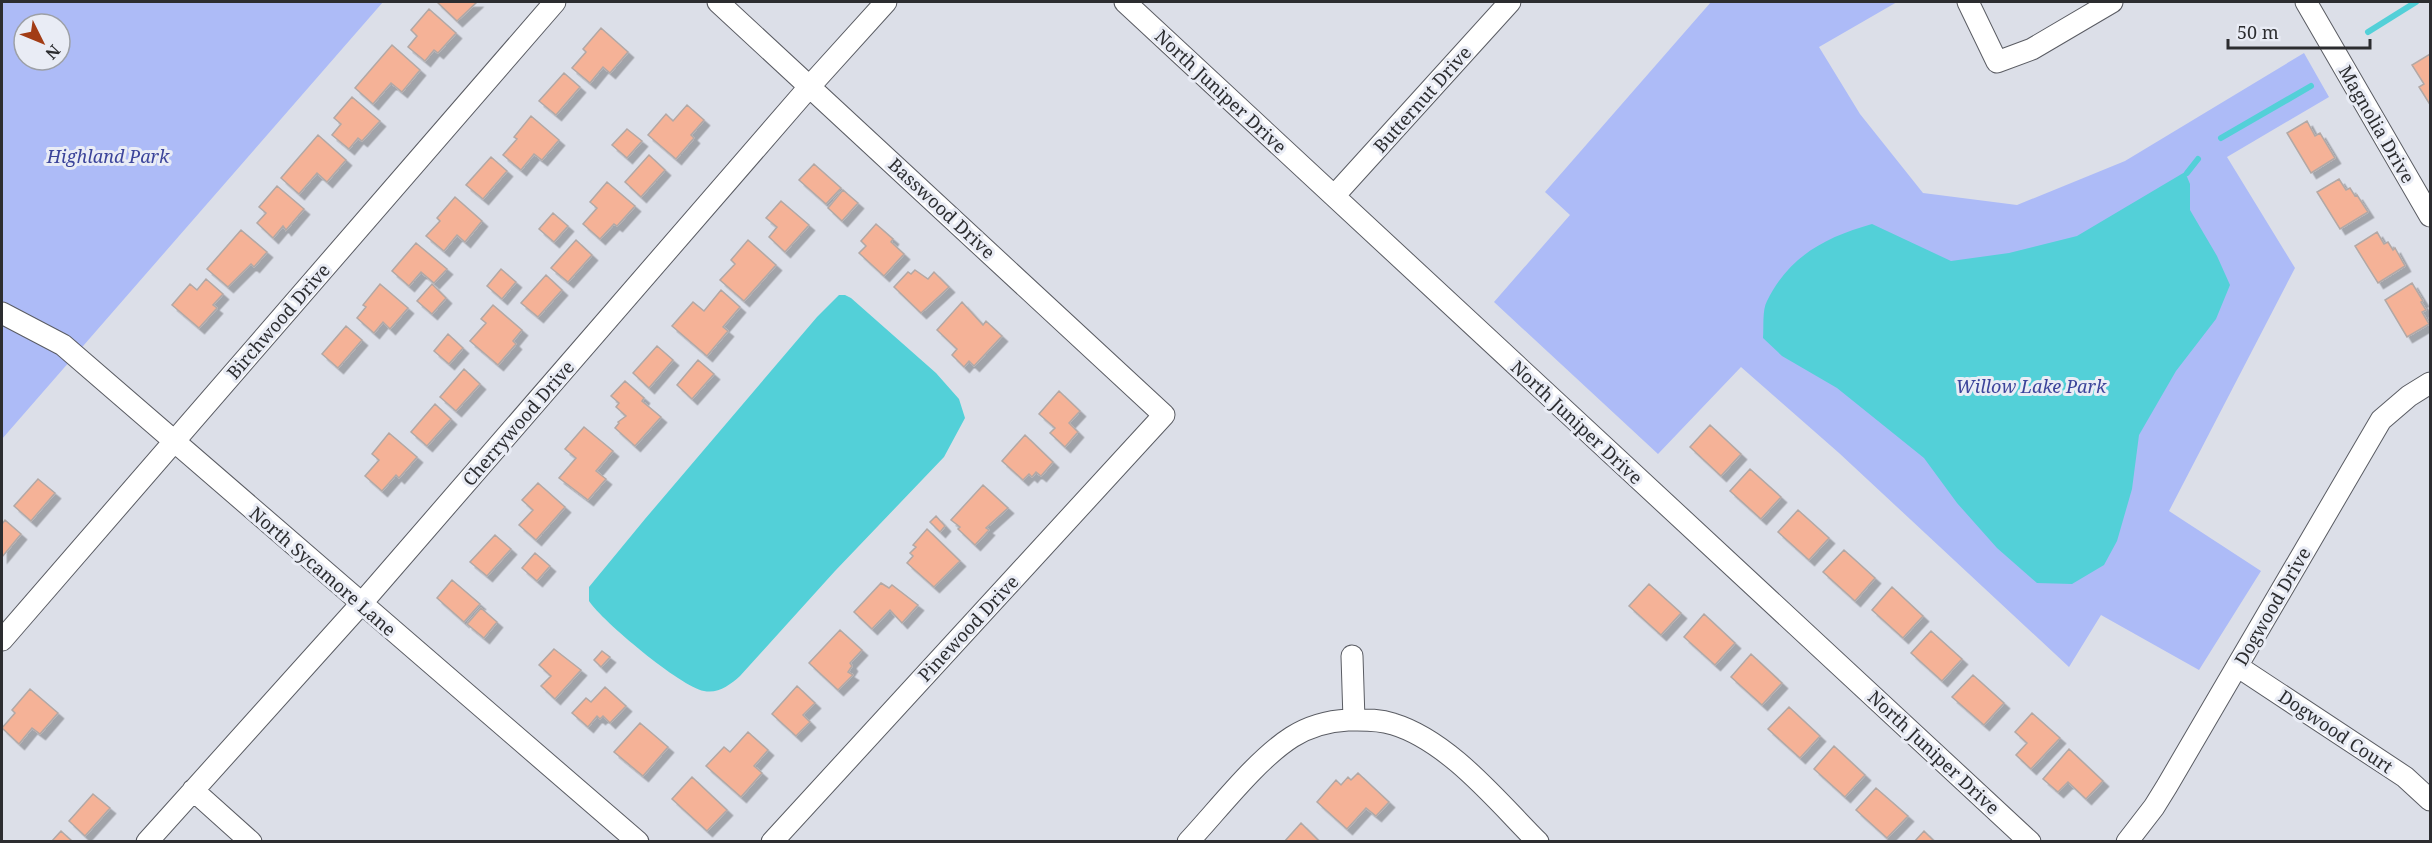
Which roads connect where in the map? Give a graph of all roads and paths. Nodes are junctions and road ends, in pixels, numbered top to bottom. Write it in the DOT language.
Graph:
graph roads {
  1 [pos="555,2"];
  2 [pos="718,2"];
  3 [pos="886,2"];
  4 [pos="1510,2"];
  5 [pos="1968,2"];
  6 [pos="2112,2"];
  7 [pos="2306,2"];
  8 [pos="1136,5"];
  9 [pos="810,86"];
  10 [pos="1334,196"];
  11 [pos="2430,216"];
  12 [pos="2,313"];
  13 [pos="2430,383"];
  14 [pos="1164,415"];
  15 [pos="174,441"];
  16 [pos="361,604"];
  17 [pos="2,640"];
  18 [pos="1352,656"];
  19 [pos="2237,666"];
  20 [pos="1354,720"];
  21 [pos="193,790"];
  22 [pos="2430,800"];
  23 [pos="147,842"];
  24 [pos="251,842"];
  25 [pos="638,842"];
  26 [pos="772,842"];
  27 [pos="1188,842"];
  28 [pos="1538,842"];
  29 [pos="2030,842"];
  30 [pos="2127,842"];
  1 -- 15 [label="street, Birchwood Drive"];
  2 -- 9 [label="street, Basswood Drive"];
  3 -- 9 [label="street, Cherrywood Drive"];
  4 -- 10 [label="street, Butternut Drive"];
  5 -- 6 [label="street"];
  7 -- 11 [label="street, Magnolia Drive"];
  8 -- 10 [label="street, North Juniper Drive"];
  9 -- 14 [label="street, Basswood Drive"];
  9 -- 16 [label="street, Cherrywood Drive"];
  10 -- 29 [label="street, North Juniper Drive"];
  12 -- 15 [label="street, North Sycamore Lane"];
  13 -- 19 [label="street, Dogwood Drive"];
  14 -- 26 [label="street, Pinewood Drive"];
  15 -- 16 [label="street, North Sycamore Lane"];
  15 -- 17 [label="street, Birchwood Drive"];
  16 -- 21 [label="street, Cherrywood Drive"];
  16 -- 25 [label="street, North Sycamore Lane"];
  18 -- 20 [label="street"];
  19 -- 22 [label="street, Dogwood Court"];
  19 -- 30 [label="street, Dogwood Drive"];
  20 -- 27 [label="street"];
  20 -- 28 [label="street"];
  21 -- 23 [label="street, Cherrywood Drive"];
  21 -- 24 [label="street"];
}
